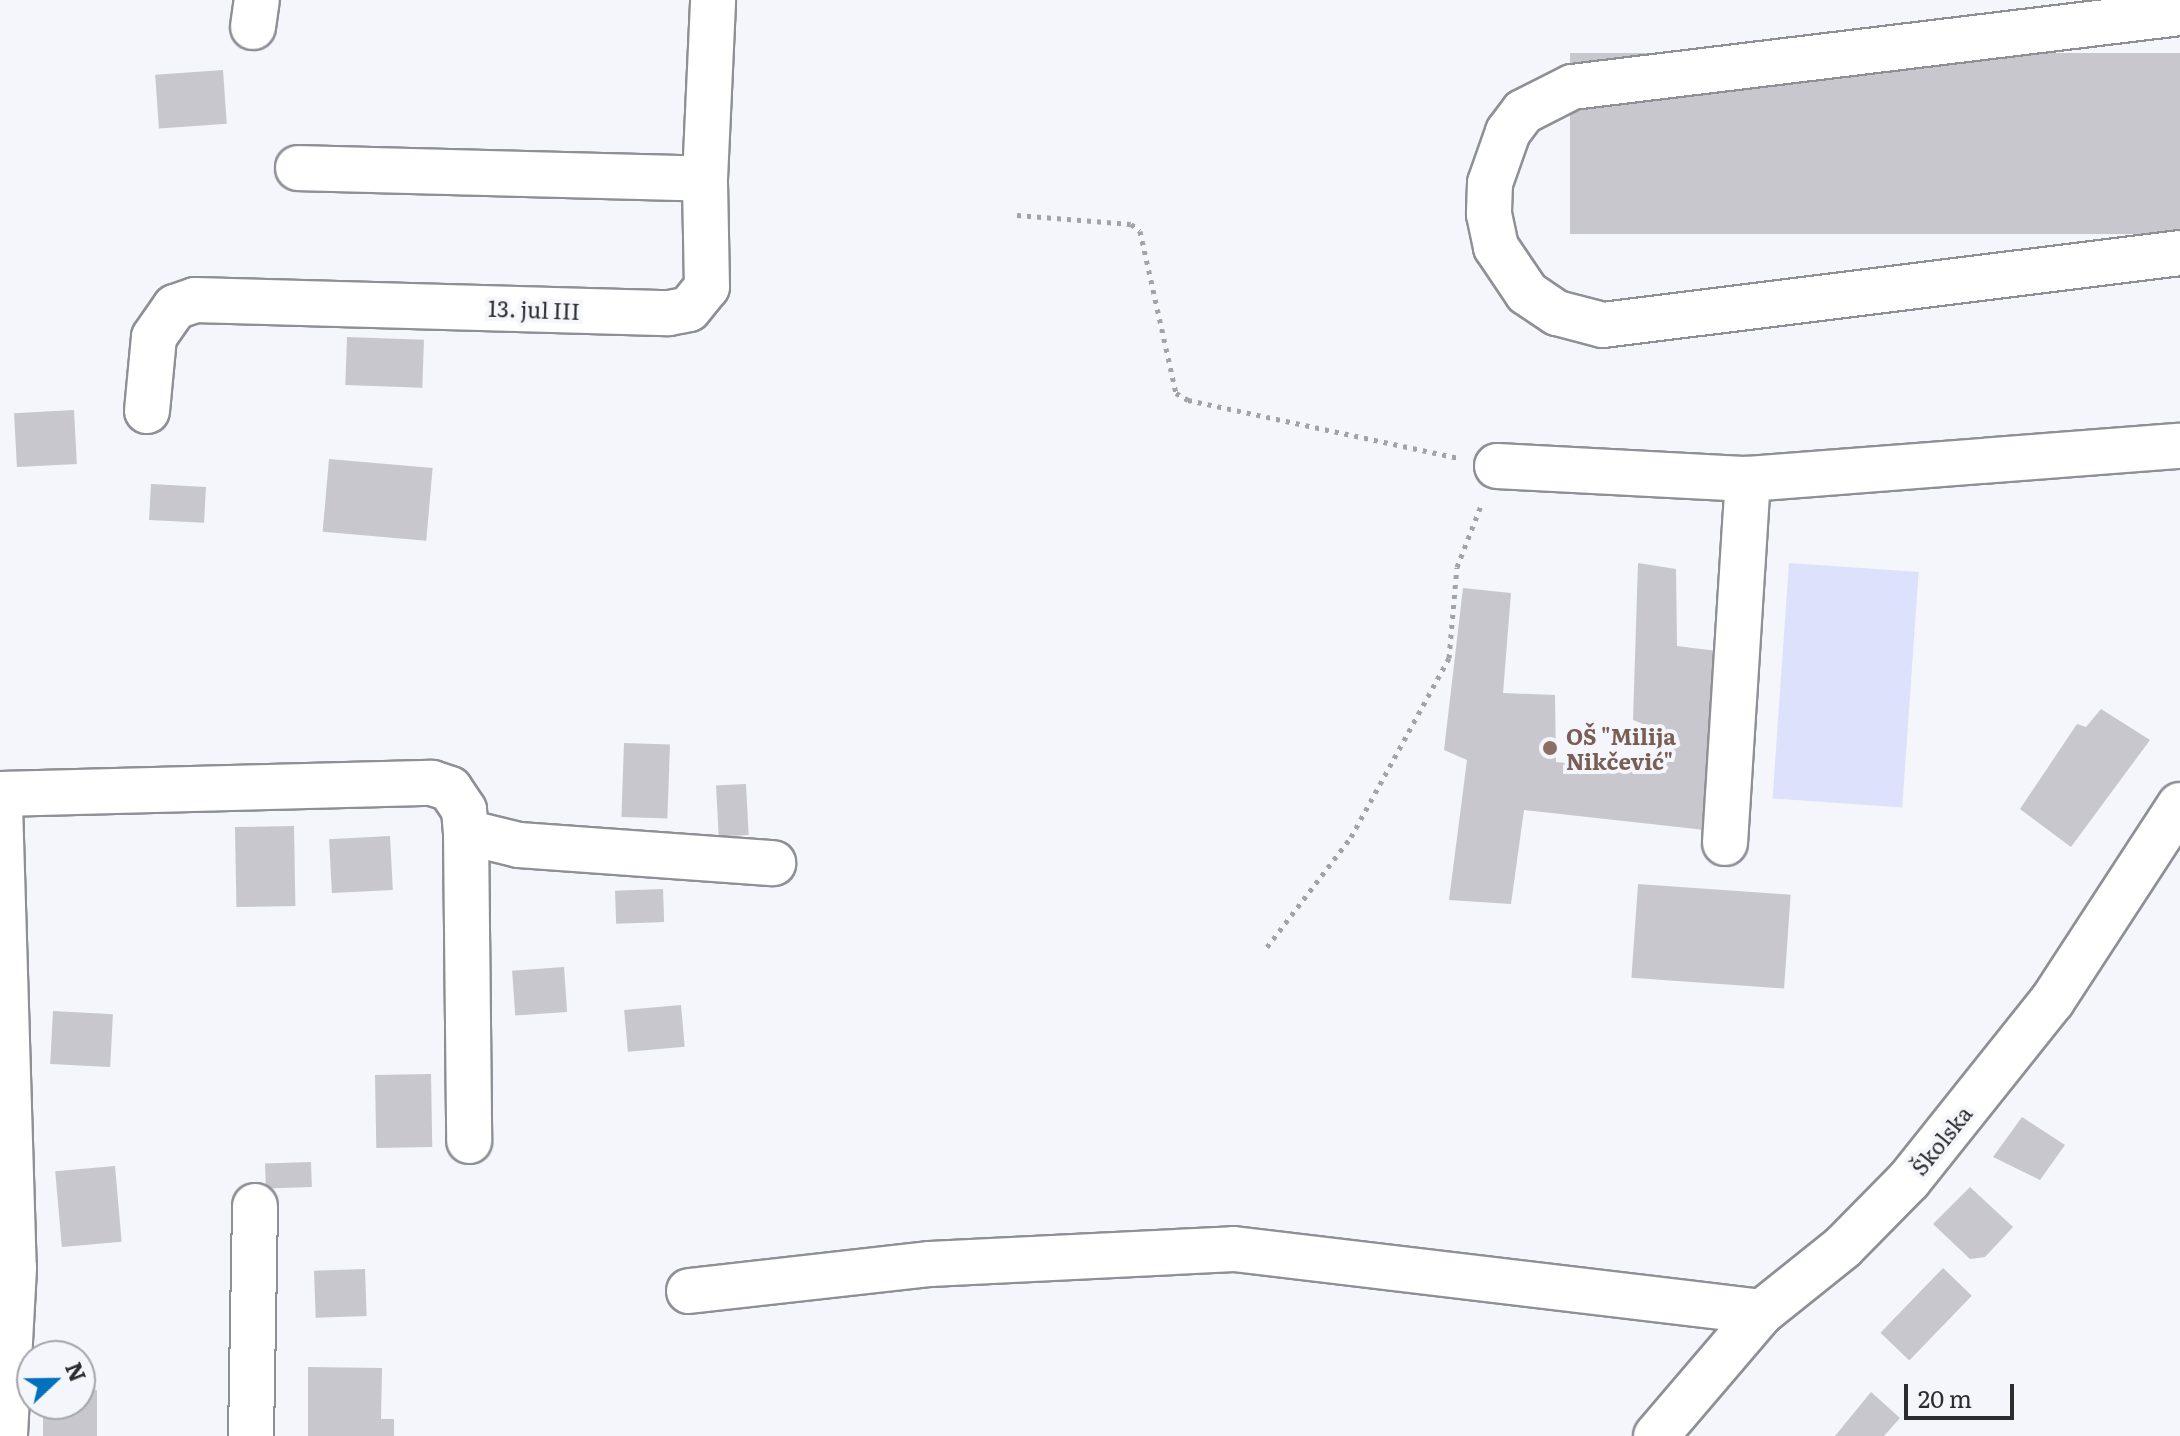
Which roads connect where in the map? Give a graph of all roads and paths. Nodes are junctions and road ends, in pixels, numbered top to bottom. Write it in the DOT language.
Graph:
graph roads {
  1 [pos="713,0"];
  2 [pos="2180,13"];
  3 [pos="298,168"];
  4 [pos="705,179"];
  5 [pos="1017,215"];
  6 [pos="2180,253"];
  7 [pos="147,411"];
  8 [pos="2180,446"];
  9 [pos="1497,466"];
  10 [pos="1748,479"];
  11 [pos="0,794"];
  12 [pos="0,805"];
  13 [pos="2180,805"];
  14 [pos="466,832"];
  15 [pos="1725,843"];
  16 [pos="773,863"];
  17 [pos="1267,947"];
  18 [pos="469,1141"];
  19 [pos="255,1206"];
  20 [pos="689,1291"];
  21 [pos="1762,1312"];
  22 [pos="5,1436"];
  23 [pos="251,1436"];
  24 [pos="1656,1436"];
  1 -- 4 [label="street, 13. jul III"];
  2 -- 6 [label="street"];
  3 -- 4 [label="street"];
  4 -- 7 [label="street, 13. jul III"];
  5 -- 9 [label="path"];
  8 -- 10 [label="street"];
  9 -- 10 [label="street"];
  9 -- 17 [label="path"];
  10 -- 15 [label="street"];
  11 -- 14 [label="street"];
  12 -- 22 [label="street"];
  13 -- 21 [label="street, Školska"];
  14 -- 16 [label="street"];
  14 -- 18 [label="street"];
  19 -- 23 [label="street"];
  20 -- 21 [label="street"];
  21 -- 24 [label="street, Školska"];
}
